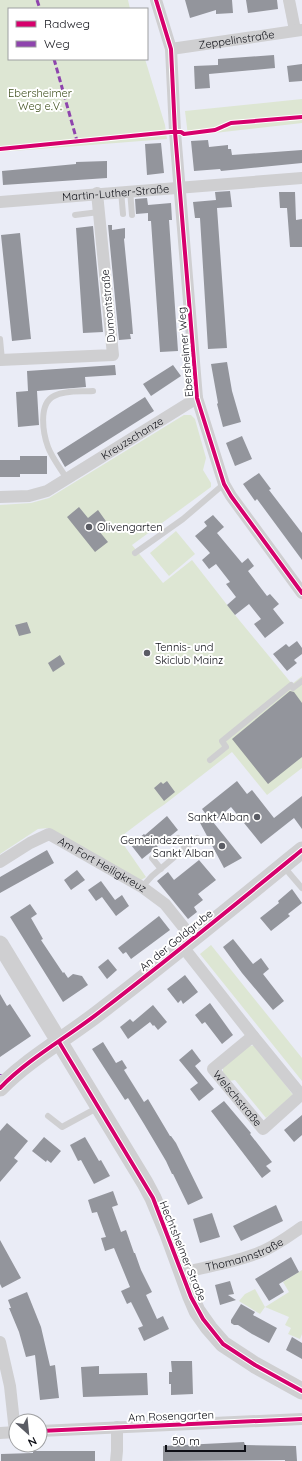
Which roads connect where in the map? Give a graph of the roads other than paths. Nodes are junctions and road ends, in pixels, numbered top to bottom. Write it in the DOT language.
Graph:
graph roads {
  1 [pos="156,0"];
  2 [pos="289,0"];
  3 [pos="298,30"];
  4 [pos="171,49"];
  5 [pos="302,178"];
  6 [pos="180,186"];
  7 [pos="126,191"];
  8 [pos="97,193"];
  9 [pos="0,202"];
  10 [pos="99,212"];
  11 [pos="123,214"];
  12 [pos="76,215"];
  13 [pos="132,215"];
  14 [pos="0,339"];
  15 [pos="1,360"];
  16 [pos="93,391"];
  17 [pos="197,398"];
  18 [pos="67,479"];
  19 [pos="224,484"];
  20 [pos="0,497"];
  21 [pos="135,553"];
  22 [pos="302,593"];
  23 [pos="302,681"];
  24 [pos="210,760"];
  25 [pos="178,838"];
  26 [pos="197,838"];
  27 [pos="186,848"];
  28 [pos="302,850"];
  29 [pos="152,858"];
  30 [pos="0,862"];
  31 [pos="283,866"];
  32 [pos="161,869"];
  33 [pos="142,887"];
  34 [pos="302,888"];
  35 [pos="188,943"];
  36 [pos="0,944"];
  37 [pos="253,1036"];
  38 [pos="59,1042"];
  39 [pos="3,1081"];
  40 [pos="302,1095"];
  41 [pos="99,1107"];
  42 [pos="48,1116"];
  43 [pos="302,1227"];
  44 [pos="182,1273"];
  45 [pos="0,1342"];
  46 [pos="302,1391"];
  47 [pos="13,1413"];
  48 [pos="302,1419"];
  49 [pos="117,1427"];
  50 [pos="48,1431"];
  51 [pos="116,1461"];
  1 -- 4 [label="street, Ebersheimer Weg"];
  2 -- 3 [label="street"];
  3 -- 4 [label="street, Zeppelinstraße"];
  4 -- 6 [label="street, Ebersheimer Weg"];
  5 -- 6 [label="street, Martin-Luther-Straße"];
  6 -- 7 [label="street, Martin-Luther-Straße"];
  6 -- 17 [label="street, Ebersheimer Weg"];
  7 -- 8 [label="street, Martin-Luther-Straße"];
  7 -- 11 [label="lane"];
  7 -- 13 [label="lane"];
  8 -- 9 [label="street, Martin-Luther-Straße"];
  8 -- 10 [label="street, Dumontstraße"];
  10 -- 12 [label="lane"];
  10 -- 15 [label="street, Dumontstraße"];
  14 -- 15 [label="lane"];
  16 -- 18 [label="lane"];
  17 -- 18 [label="street, Kreuzschanze"];
  17 -- 19 [label="street, Ebersheimer Weg"];
  18 -- 20 [label="street, Kreuzschanze"];
  19 -- 21 [label="lane"];
  19 -- 22 [label="street, Ebersheimer Weg"];
  23 -- 24 [label="lane"];
  25 -- 27 [label="lane"];
  26 -- 27 [label="lane"];
  27 -- 32 [label="lane"];
  28 -- 31 [label="street, An der Goldgrube"];
  29 -- 32 [label="lane"];
  30 -- 33 [label="street, Am Fort Heiligkreuz"];
  31 -- 34 [label="lane"];
  31 -- 35 [label="street, An der Goldgrube"];
  32 -- 33 [label="lane"];
  33 -- 35 [label="street, Am Fort Heiligkreuz"];
  35 -- 37 [label="street, Welschstraße"];
  35 -- 38 [label="street, An der Goldgrube"];
  36 -- 38 [label="street, Hechtsheimer Straße"];
  37 -- 40 [label="street, Welschstraße"];
  37 -- 40 [label="street, Welschstraße"];
  38 -- 39 [label="street, An der Goldgrube"];
  38 -- 41 [label="street, Hechtsheimer Straße"];
  41 -- 42 [label="lane"];
  41 -- 44 [label="street, Hechtsheimer Straße"];
  43 -- 44 [label="street, Thomannstraße"];
  44 -- 46 [label="street, Hechtsheimer Straße"];
  45 -- 47 [label="street"];
  48 -- 49 [label="street, Am Rosengarten"];
  49 -- 50 [label="street, Am Rosengarten"];
  49 -- 51 [label="street"];
}
